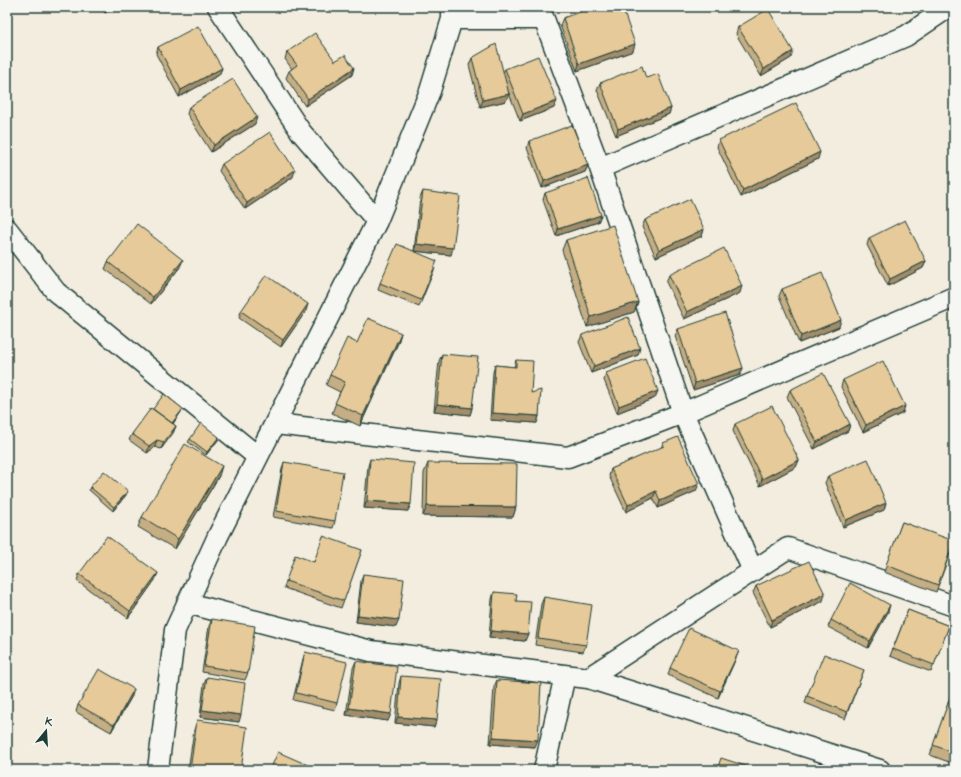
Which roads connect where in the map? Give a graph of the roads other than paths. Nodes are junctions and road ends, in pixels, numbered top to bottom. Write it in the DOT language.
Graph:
graph roads {
  1 [pos="218,7"];
  2 [pos="949,7"];
  3 [pos="452,13"];
  4 [pos="600,168"];
  5 [pos="377,221"];
  6 [pos="7,229"];
  7 [pos="954,300"];
  8 [pos="683,414"];
  9 [pos="275,424"];
  10 [pos="258,457"];
  11 [pos="753,571"];
  12 [pos="187,603"];
  13 [pos="954,606"];
  14 [pos="565,675"];
  15 [pos="588,678"];
  16 [pos="158,770"];
  17 [pos="544,770"];
  18 [pos="880,770"];
  1 -- 5 [label="street"];
  2 -- 4 [label="street"];
  3 -- 4 [label="street"];
  3 -- 5 [label="street"];
  4 -- 8 [label="street"];
  5 -- 9 [label="street"];
  6 -- 10 [label="street"];
  7 -- 8 [label="street"];
  8 -- 9 [label="street"];
  8 -- 11 [label="street"];
  9 -- 10 [label="street"];
  10 -- 12 [label="street"];
  11 -- 13 [label="street"];
  11 -- 15 [label="street"];
  12 -- 14 [label="street"];
  12 -- 16 [label="street"];
  14 -- 15 [label="street"];
  14 -- 17 [label="street"];
  15 -- 18 [label="street"];
}
